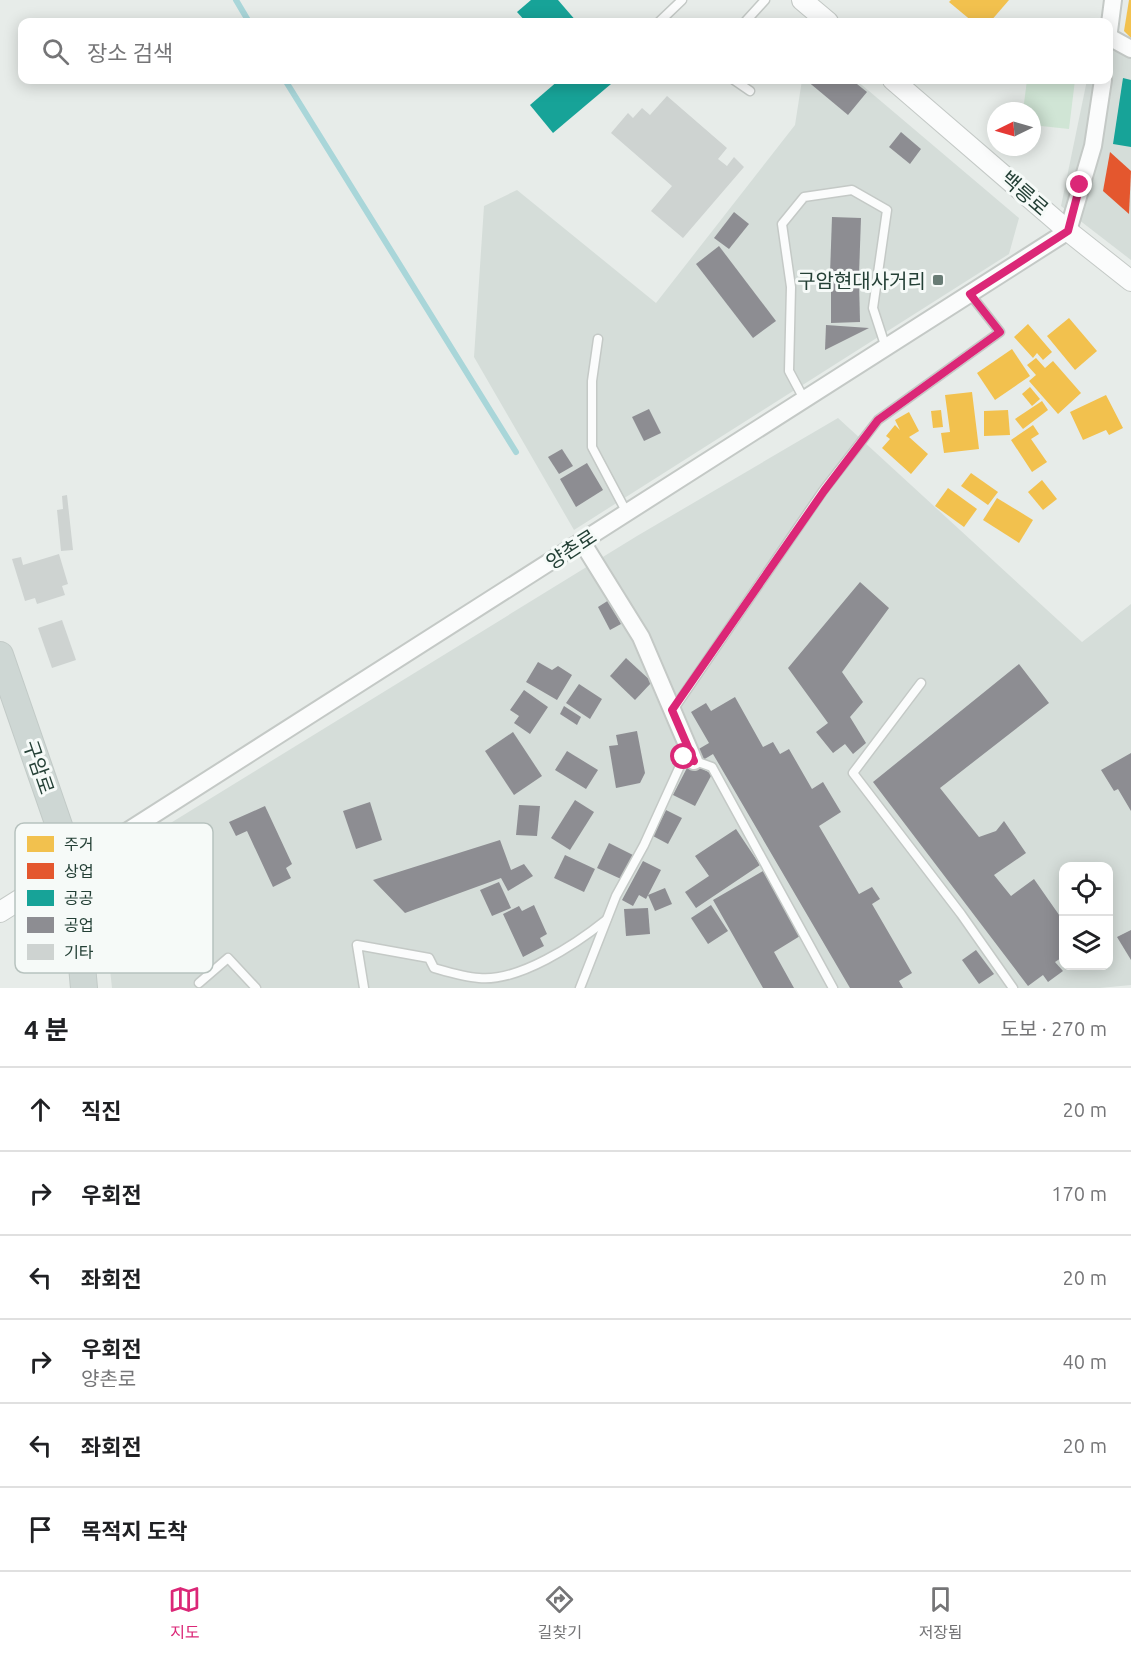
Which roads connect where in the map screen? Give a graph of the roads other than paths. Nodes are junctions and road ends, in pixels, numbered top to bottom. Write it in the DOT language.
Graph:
graph roads {
  1 [pos="682,0"];
  2 [pos="765,0"];
  3 [pos="802,0"];
  4 [pos="1113,0"];
  5 [pos="663,18"];
  6 [pos="749,18"];
  7 [pos="823,18"];
  8 [pos="1111,18"];
  9 [pos="1113,40"];
  10 [pos="1131,50"];
  11 [pos="740,84"];
  12 [pos="898,84"];
  13 [pos="1102,84"];
  14 [pos="750,91"];
  15 [pos="1068,231"];
  16 [pos="1131,281"];
  17 [pos="970,294"];
  18 [pos="598,339"];
  19 [pos="886,348"];
  20 [pos="804,399"];
  21 [pos="627,513"];
  22 [pos="582,542"];
  23 [pos="0,655"];
  24 [pos="921,683"];
  25 [pos="672,710"];
  26 [pos="694,761"];
  27 [pos="58,823"];
  28 [pos="141,823"];
  29 [pos="15,903"];
  30 [pos="0,912"];
  31 [pos="607,919"];
  32 [pos="213,971"];
  33 [pos="83,973"];
  34 [pos="211,973"];
  35 [pos="199,983"];
  36 [pos="84,988"];
  37 [pos="256,988"];
  38 [pos="364,988"];
  39 [pos="580,988"];
  40 [pos="833,988"];
  41 [pos="1013,988"];
  1 -- 5 [label="lane"];
  2 -- 6 [label="lane"];
  3 -- 7 [label="street"];
  4 -- 8 [label="street"];
  9 -- 10 [label="street"];
  11 -- 14 [label="lane"];
  12 -- 15 [label="street, 백릉로"];
  13 -- 15 [label="street"];
  15 -- 16 [label="street, 백릉로"];
  15 -- 17 [label="street, 양촌로"];
  17 -- 19 [label="street, 양촌로"];
  17 -- 25 [label="lane"];
  18 -- 21 [label="lane"];
  19 -- 20 [label="street, 양촌로"];
  19 -- 20 [label="lane"];
  20 -- 21 [label="street, 양촌로"];
  21 -- 22 [label="street, 양촌로"];
  22 -- 25 [label="street"];
  22 -- 28 [label="street, 양촌로"];
  23 -- 27 [label="main road, 구암로"];
  24 -- 41 [label="lane"];
  25 -- 26 [label="street"];
  26 -- 31 [label="lane"];
  26 -- 40 [label="lane"];
  29 -- 30 [label="street"];
  31 -- 38 [label="lane"];
  31 -- 39 [label="lane"];
  32 -- 37 [label="lane"];
  33 -- 36 [label="main road, 구암로"];
  34 -- 35 [label="lane"];
}
